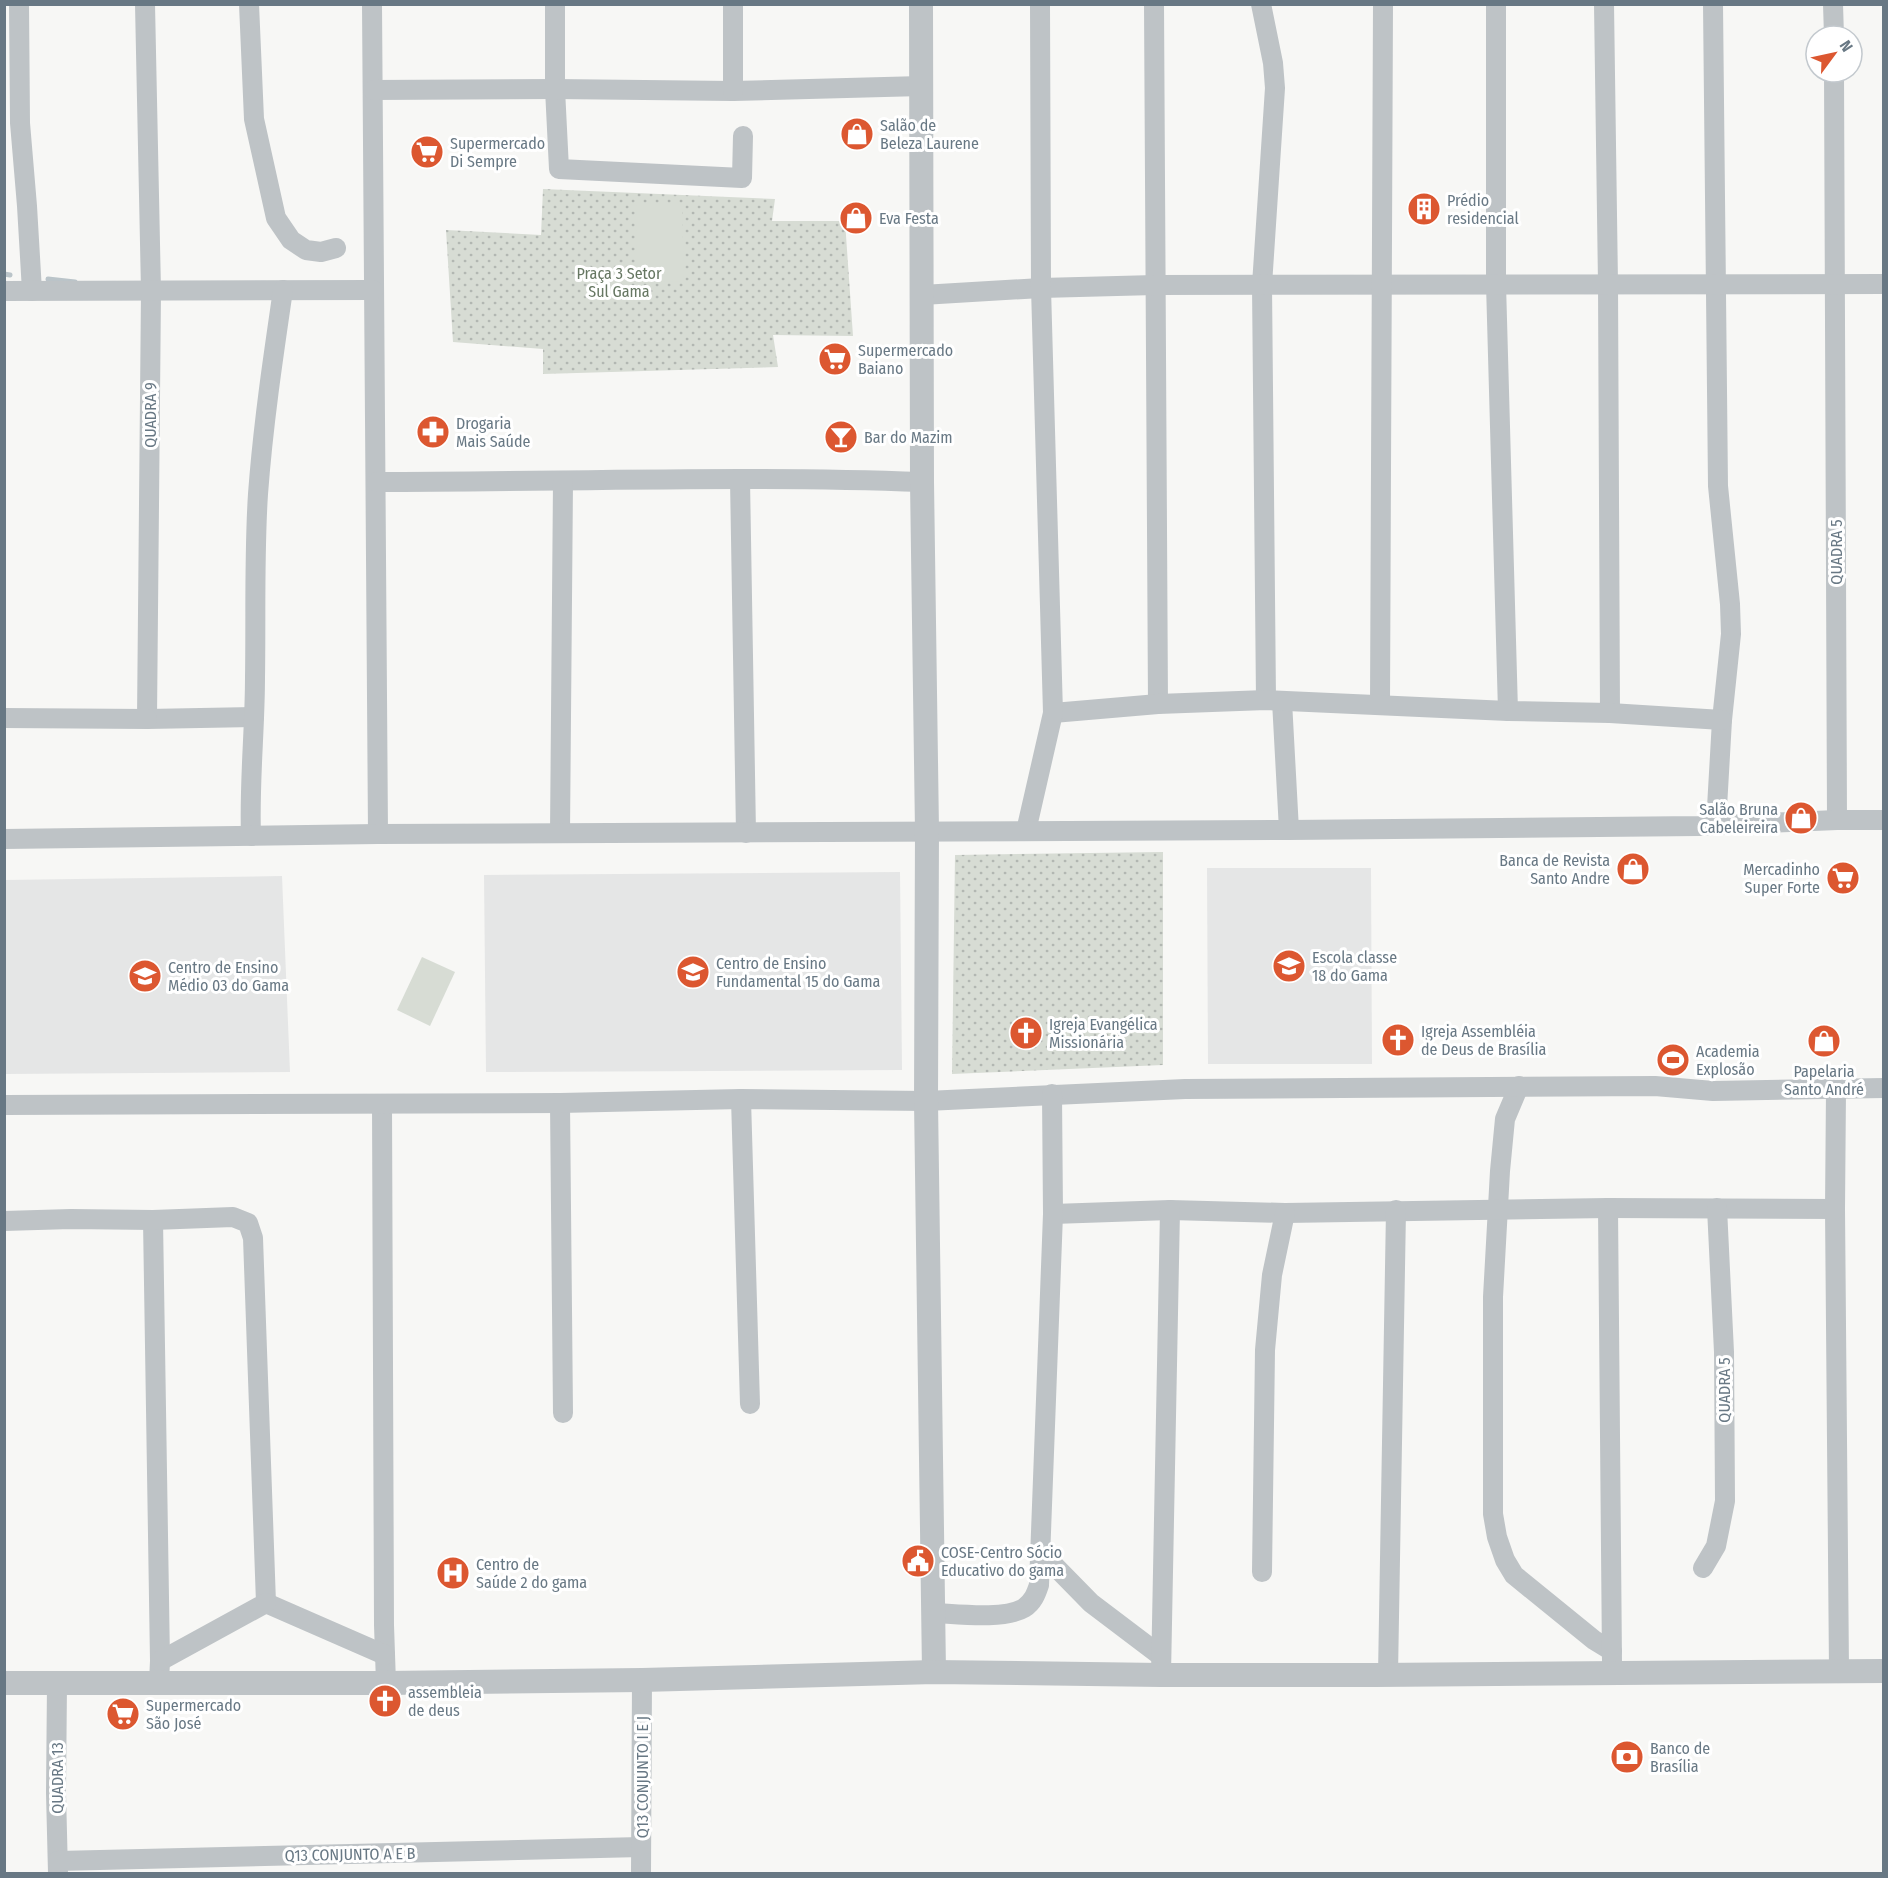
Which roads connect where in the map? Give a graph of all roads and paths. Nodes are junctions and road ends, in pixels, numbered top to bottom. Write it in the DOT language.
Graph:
graph roads {
  1 [pos="19,4"];
  2 [pos="145,4"];
  3 [pos="249,4"];
  4 [pos="372,4"];
  5 [pos="555,4"];
  6 [pos="733,4"];
  7 [pos="921,4"];
  8 [pos="1040,4"];
  9 [pos="1154,4"];
  10 [pos="1260,4"];
  11 [pos="1383,4"];
  12 [pos="1496,4"];
  13 [pos="1604,4"];
  14 [pos="1713,4"];
  15 [pos="1833,4"];
  16 [pos="1834,24"];
  17 [pos="1834,84"];
  18 [pos="922,86"];
  19 [pos="555,88"];
  20 [pos="373,90"];
  21 [pos="733,91"];
  22 [pos="743,136"];
  23 [pos="336,248"];
  24 [pos="1496,284"];
  25 [pos="1608,284"];
  26 [pos="1716,284"];
  27 [pos="1884,284"];
  28 [pos="1155,285"];
  29 [pos="1262,285"];
  30 [pos="1382,285"];
  31 [pos="1836,285"];
  32 [pos="1041,288"];
  33 [pos="283,290"];
  34 [pos="373,290"];
  35 [pos="4,291"];
  36 [pos="32,291"];
  37 [pos="151,291"];
  38 [pos="922,295"];
  39 [pos="740,480"];
  40 [pos="377,482"];
  41 [pos="562,482"];
  42 [pos="922,482"];
  43 [pos="1274,700"];
  44 [pos="1158,704"];
  45 [pos="1380,704"];
  46 [pos="1508,711"];
  47 [pos="1053,713"];
  48 [pos="1610,713"];
  49 [pos="254,717"];
  50 [pos="4,718"];
  51 [pos="147,720"];
  52 [pos="1722,720"];
  53 [pos="1837,820"];
  54 [pos="1884,820"];
  55 [pos="1716,825"];
  56 [pos="1289,830"];
  57 [pos="927,831"];
  58 [pos="1026,831"];
  59 [pos="560,833"];
  60 [pos="746,833"];
  61 [pos="378,834"];
  62 [pos="251,836"];
  63 [pos="4,838"];
  64 [pos="1519,1086"];
  65 [pos="1884,1088"];
  66 [pos="1836,1090"];
  67 [pos="1052,1094"];
  68 [pos="741,1099"];
  69 [pos="926,1101"];
  70 [pos="560,1103"];
  71 [pos="382,1104"];
  72 [pos="4,1105"];
  73 [pos="1608,1208"];
  74 [pos="1717,1208"];
  75 [pos="1499,1209"];
  76 [pos="1835,1209"];
  77 [pos="1170,1210"];
  78 [pos="1395,1210"];
  79 [pos="1285,1213"];
  80 [pos="1053,1214"];
  81 [pos="153,1220"];
  82 [pos="4,1221"];
  83 [pos="750,1404"];
  84 [pos="563,1413"];
  85 [pos="1041,1552"];
  86 [pos="1703,1568"];
  87 [pos="1262,1572"];
  88 [pos="266,1603"];
  89 [pos="934,1613"];
  90 [pos="385,1655"];
  91 [pos="1612,1662"];
  92 [pos="1161,1666"];
  93 [pos="160,1671"];
  94 [pos="1839,1671"];
  95 [pos="1884,1671"];
  96 [pos="934,1672"];
  97 [pos="1388,1675"];
  98 [pos="642,1680"];
  99 [pos="4,1683"];
  100 [pos="57,1683"];
  101 [pos="386,1683"];
  102 [pos="641,1847"];
  103 [pos="58,1867"];
  104 [pos="641,1874"];
  1 -- 36 [label="street"];
  2 -- 37 [label="street, QUADRA 9"];
  3 -- 23 [label="street"];
  4 -- 20 [label="street"];
  5 -- 19 [label="street"];
  6 -- 21 [label="street"];
  7 -- 18 [label="street"];
  8 -- 32 [label="street"];
  9 -- 28 [label="street"];
  10 -- 29 [label="street"];
  11 -- 30 [label="street"];
  12 -- 24 [label="street"];
  13 -- 25 [label="street"];
  14 -- 26 [label="street"];
  15 -- 16 [label="street"];
  17 -- 31 [label="street, QUADRA 5"];
  18 -- 21 [label="street"];
  18 -- 38 [label="street"];
  19 -- 20 [label="street"];
  19 -- 21 [label="street"];
  19 -- 22 [label="street"];
  20 -- 34 [label="street"];
  24 -- 25 [label="street"];
  24 -- 30 [label="street"];
  24 -- 46 [label="street"];
  25 -- 26 [label="street"];
  25 -- 48 [label="street"];
  26 -- 31 [label="street"];
  26 -- 52 [label="street"];
  27 -- 31 [label="street"];
  28 -- 29 [label="street"];
  28 -- 32 [label="street"];
  28 -- 44 [label="street"];
  29 -- 30 [label="street"];
  29 -- 43 [label="street"];
  30 -- 45 [label="street"];
  31 -- 53 [label="street, QUADRA 5"];
  32 -- 38 [label="street"];
  32 -- 47 [label="street"];
  33 -- 34 [label="street"];
  33 -- 37 [label="street"];
  33 -- 49 [label="street"];
  34 -- 40 [label="street"];
  35 -- 36 [label="street"];
  36 -- 37 [label="street"];
  37 -- 51 [label="street, QUADRA 9"];
  38 -- 42 [label="street"];
  39 -- 41 [label="street"];
  39 -- 42 [label="street"];
  39 -- 60 [label="street"];
  40 -- 41 [label="street"];
  40 -- 61 [label="street"];
  41 -- 59 [label="street"];
  42 -- 57 [label="street"];
  43 -- 44 [label="street"];
  43 -- 45 [label="street"];
  43 -- 56 [label="street"];
  44 -- 47 [label="street"];
  45 -- 46 [label="street"];
  46 -- 48 [label="street"];
  47 -- 58 [label="street"];
  48 -- 52 [label="street"];
  49 -- 51 [label="street"];
  49 -- 62 [label="street"];
  50 -- 51 [label="street"];
  52 -- 55 [label="street"];
  53 -- 54 [label="street"];
  53 -- 55 [label="street"];
  55 -- 56 [label="street"];
  56 -- 58 [label="street"];
  57 -- 58 [label="street"];
  57 -- 60 [label="street"];
  57 -- 69 [label="street"];
  59 -- 60 [label="street"];
  59 -- 61 [label="street"];
  61 -- 62 [label="street"];
  62 -- 63 [label="street"];
  64 -- 66 [label="street"];
  64 -- 67 [label="street"];
  64 -- 75 [label="street"];
  65 -- 66 [label="street"];
  66 -- 76 [label="street"];
  67 -- 69 [label="street"];
  67 -- 80 [label="street"];
  68 -- 69 [label="street"];
  68 -- 70 [label="street"];
  68 -- 83 [label="street"];
  69 -- 89 [label="street"];
  70 -- 71 [label="street"];
  70 -- 84 [label="street"];
  71 -- 72 [label="street"];
  71 -- 90 [label="street"];
  73 -- 74 [label="street"];
  73 -- 75 [label="street"];
  73 -- 91 [label="street"];
  74 -- 76 [label="street"];
  74 -- 86 [label="street, QUADRA 5"];
  75 -- 78 [label="street"];
  75 -- 91 [label="street"];
  76 -- 94 [label="street"];
  77 -- 79 [label="street"];
  77 -- 80 [label="street"];
  77 -- 92 [label="street"];
  78 -- 79 [label="street"];
  78 -- 97 [label="street"];
  79 -- 87 [label="street"];
  80 -- 85 [label="street"];
  81 -- 82 [label="street"];
  81 -- 88 [label="street"];
  81 -- 93 [label="street"];
  85 -- 89 [label="street"];
  85 -- 92 [label="street"];
  88 -- 90 [label="street"];
  88 -- 93 [label="street"];
  89 -- 96 [label="street"];
  90 -- 101 [label="street"];
  91 -- 94 [label="street"];
  91 -- 97 [label="street"];
  92 -- 96 [label="street"];
  92 -- 97 [label="street"];
  93 -- 100 [label="street"];
  93 -- 101 [label="street"];
  94 -- 95 [label="street"];
  96 -- 98 [label="street"];
  98 -- 101 [label="street"];
  98 -- 102 [label="street, Q13 CONJUNTO I E J"];
  99 -- 100 [label="street"];
  100 -- 103 [label="street, QUADRA 13"];
  102 -- 103 [label="street, Q13 CONJUNTO A E B"];
  102 -- 104 [label="street, Q13 CONJUNTO I E J"];
}
